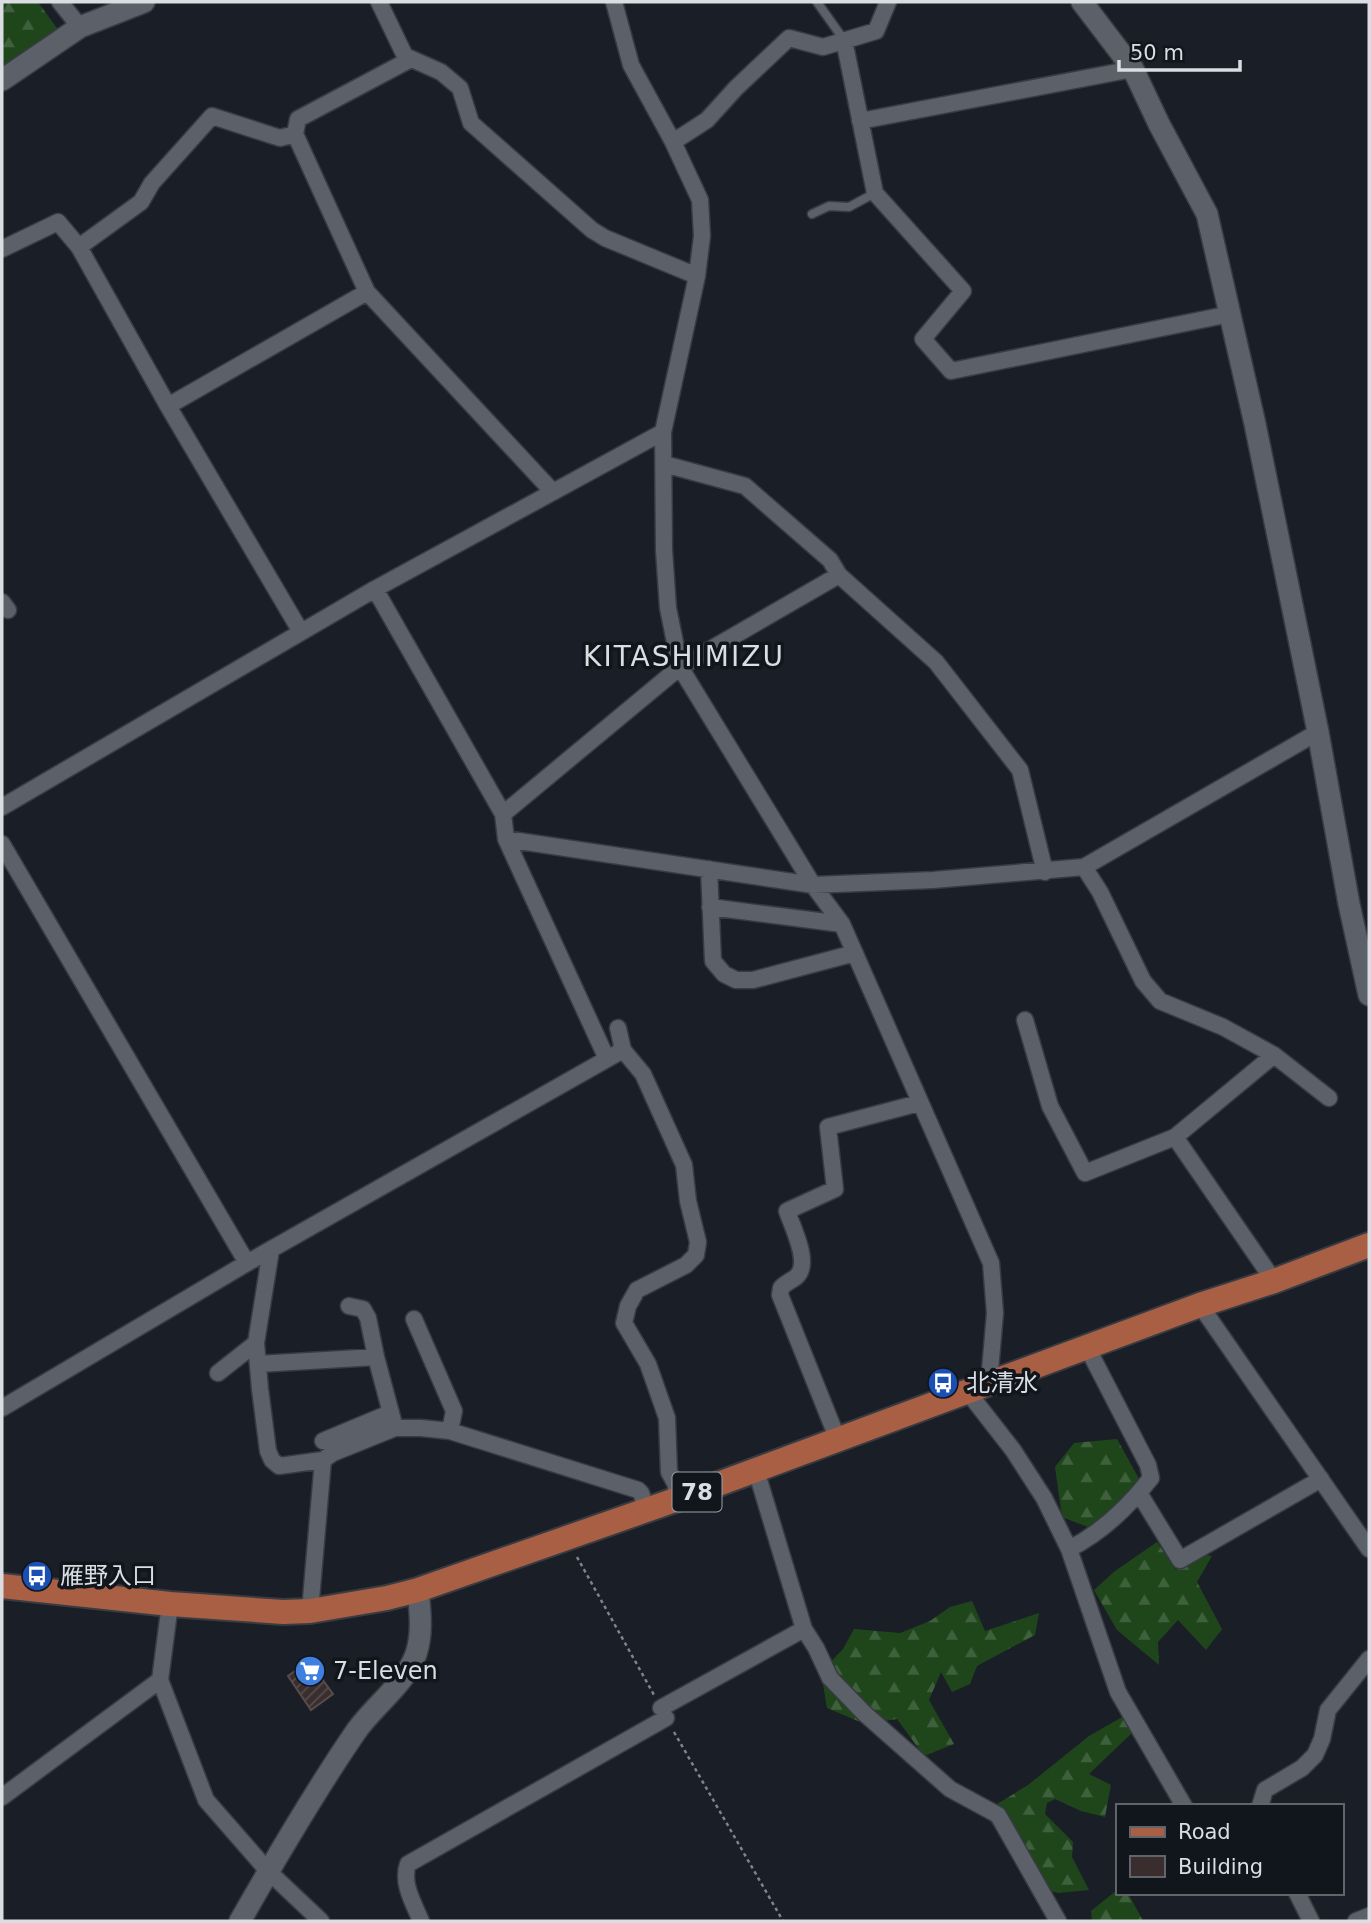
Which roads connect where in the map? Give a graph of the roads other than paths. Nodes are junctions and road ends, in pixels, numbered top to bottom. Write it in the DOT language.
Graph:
graph roads {
  1 [pos="60,2"];
  2 [pos="144,2"];
  3 [pos="379,2"];
  4 [pos="614,2"];
  5 [pos="817,2"];
  6 [pos="888,2"];
  7 [pos="1082,2"];
  8 [pos="80,27"];
  9 [pos="844,40"];
  10 [pos="411,59"];
  11 [pos="1133,69"];
  12 [pos="2,80"];
  13 [pos="860,121"];
  14 [pos="295,134"];
  15 [pos="673,142"];
  16 [pos="875,193"];
  17 [pos="812,214"];
  18 [pos="79,247"];
  19 [pos="2,249"];
  20 [pos="697,276"];
  21 [pos="367,292"];
  22 [pos="1230,314"];
  23 [pos="167,406"];
  24 [pos="663,432"];
  25 [pos="664,464"];
  26 [pos="553,492"];
  27 [pos="839,575"];
  28 [pos="375,589"];
  29 [pos="300,632"];
  30 [pos="680,667"];
  31 [pos="1318,732"];
  32 [pos="2,807"];
  33 [pos="503,814"];
  34 [pos="506,839"];
  35 [pos="2,844"];
  36 [pos="1084,867"];
  37 [pos="709,869"];
  38 [pos="1045,872"];
  39 [pos="813,885"];
  40 [pos="710,907"];
  41 [pos="842,924"];
  42 [pos="855,953"];
  43 [pos="1369,995"];
  44 [pos="1025,1020"];
  45 [pos="618,1028"];
  46 [pos="622,1050"];
  47 [pos="1273,1055"];
  48 [pos="607,1059"];
  49 [pos="1329,1098"];
  50 [pos="919,1103"];
  51 [pos="1175,1137"];
  52 [pos="1369,1245"];
  53 [pos="271,1250"];
  54 [pos="247,1263"];
  55 [pos="1274,1281"];
  56 [pos="1200,1305"];
  57 [pos="349,1306"];
  58 [pos="414,1319"];
  59 [pos="256,1343"];
  60 [pos="1087,1347"];
  61 [pos="376,1357"];
  62 [pos="258,1364"];
  63 [pos="218,1373"];
  64 [pos="978,1387"];
  65 [pos="2,1408"];
  66 [pos="393,1421"];
  67 [pos="450,1431"];
  68 [pos="838,1440"];
  69 [pos="323,1441"];
  70 [pos="323,1460"];
  71 [pos="756,1470"];
  72 [pos="1321,1479"];
  73 [pos="1139,1493"];
  74 [pos="675,1500"];
  75 [pos="647,1510"];
  76 [pos="1069,1549"];
  77 [pos="1369,1549"];
  78 [pos="2,1586"];
  79 [pos="418,1590"];
  80 [pos="170,1604"];
  81 [pos="310,1611"];
  82 [pos="804,1629"];
  83 [pos="1369,1659"];
  84 [pos="160,1680"];
  85 [pos="2,1797"];
  86 [pos="1183,1804"];
  87 [pos="1261,1804"];
  88 [pos="268,1871"];
  89 [pos="1298,1895"];
  90 [pos="1369,1916"];
  91 [pos="240,1921"];
  92 [pos="321,1921"];
  93 [pos="421,1921"];
  94 [pos="1058,1921"];
  95 [pos="1311,1921"];
  96 [pos="1356,1921"];
  1 -- 8 [label="street"];
  2 -- 8 [label="street"];
  3 -- 10 [label="street"];
  4 -- 15 [label="street"];
  5 -- 9 [label="lane"];
  6 -- 9 [label="street"];
  7 -- 11 [label="street"];
  8 -- 12 [label="street"];
  9 -- 13 [label="street"];
  9 -- 15 [label="street"];
  10 -- 14 [label="street"];
  10 -- 20 [label="street"];
  11 -- 13 [label="street"];
  11 -- 22 [label="street"];
  13 -- 16 [label="street"];
  14 -- 18 [label="street"];
  14 -- 21 [label="street"];
  15 -- 20 [label="street"];
  16 -- 17 [label="lane"];
  16 -- 22 [label="street"];
  18 -- 19 [label="street"];
  18 -- 23 [label="street"];
  20 -- 24 [label="street"];
  21 -- 23 [label="street"];
  21 -- 26 [label="street"];
  22 -- 31 [label="street"];
  23 -- 29 [label="street"];
  24 -- 25 [label="street"];
  24 -- 26 [label="street"];
  25 -- 27 [label="street"];
  25 -- 30 [label="street"];
  26 -- 28 [label="street"];
  27 -- 30 [label="street"];
  27 -- 38 [label="street"];
  28 -- 29 [label="street"];
  28 -- 33 [label="street"];
  29 -- 32 [label="street"];
  30 -- 33 [label="street"];
  30 -- 39 [label="street"];
  31 -- 36 [label="street"];
  31 -- 43 [label="street"];
  33 -- 34 [label="street"];
  34 -- 37 [label="street"];
  34 -- 48 [label="street"];
  35 -- 54 [label="street"];
  36 -- 38 [label="street"];
  36 -- 47 [label="street"];
  37 -- 39 [label="street"];
  37 -- 40 [label="street"];
  38 -- 39 [label="street"];
  39 -- 41 [label="street"];
  40 -- 41 [label="street"];
  40 -- 42 [label="street"];
  41 -- 42 [label="street"];
  42 -- 50 [label="street"];
  44 -- 51 [label="street"];
  45 -- 46 [label="street"];
  46 -- 48 [label="street"];
  46 -- 74 [label="street"];
  47 -- 49 [label="street"];
  47 -- 51 [label="street"];
  48 -- 53 [label="street"];
  50 -- 64 [label="street"];
  50 -- 68 [label="street"];
  51 -- 55 [label="street"];
  52 -- 55 [label="main road, 78"];
  53 -- 54 [label="street"];
  53 -- 59 [label="street"];
  54 -- 65 [label="street"];
  55 -- 56 [label="main road, 78"];
  56 -- 60 [label="main road, 78"];
  56 -- 72 [label="street"];
  57 -- 61 [label="street"];
  58 -- 67 [label="street"];
  59 -- 62 [label="street"];
  59 -- 63 [label="street"];
  60 -- 64 [label="main road, 78"];
  60 -- 73 [label="street"];
  61 -- 62 [label="street"];
  61 -- 66 [label="street"];
  62 -- 70 [label="street"];
  64 -- 68 [label="main road, 78"];
  64 -- 76 [label="street"];
  66 -- 67 [label="street"];
  66 -- 69 [label="street"];
  66 -- 70 [label="street"];
  67 -- 75 [label="street"];
  68 -- 71 [label="main road, 78"];
  70 -- 81 [label="street"];
  71 -- 74 [label="main road, 78"];
  71 -- 82 [label="street"];
  72 -- 73 [label="street"];
  72 -- 77 [label="street"];
  73 -- 76 [label="street"];
  74 -- 75 [label="main road, 78"];
  75 -- 79 [label="main road, 78"];
  76 -- 86 [label="street"];
  78 -- 80 [label="main road, 78"];
  79 -- 81 [label="main road, 78"];
  79 -- 88 [label="street"];
  80 -- 81 [label="main road, 78"];
  80 -- 84 [label="street"];
  82 -- 93 [label="street"];
  82 -- 94 [label="street"];
  83 -- 87 [label="street"];
  84 -- 85 [label="street"];
  84 -- 88 [label="street"];
  88 -- 91 [label="street"];
  88 -- 92 [label="street"];
  89 -- 95 [label="street"];
  90 -- 96 [label="street"];
}
